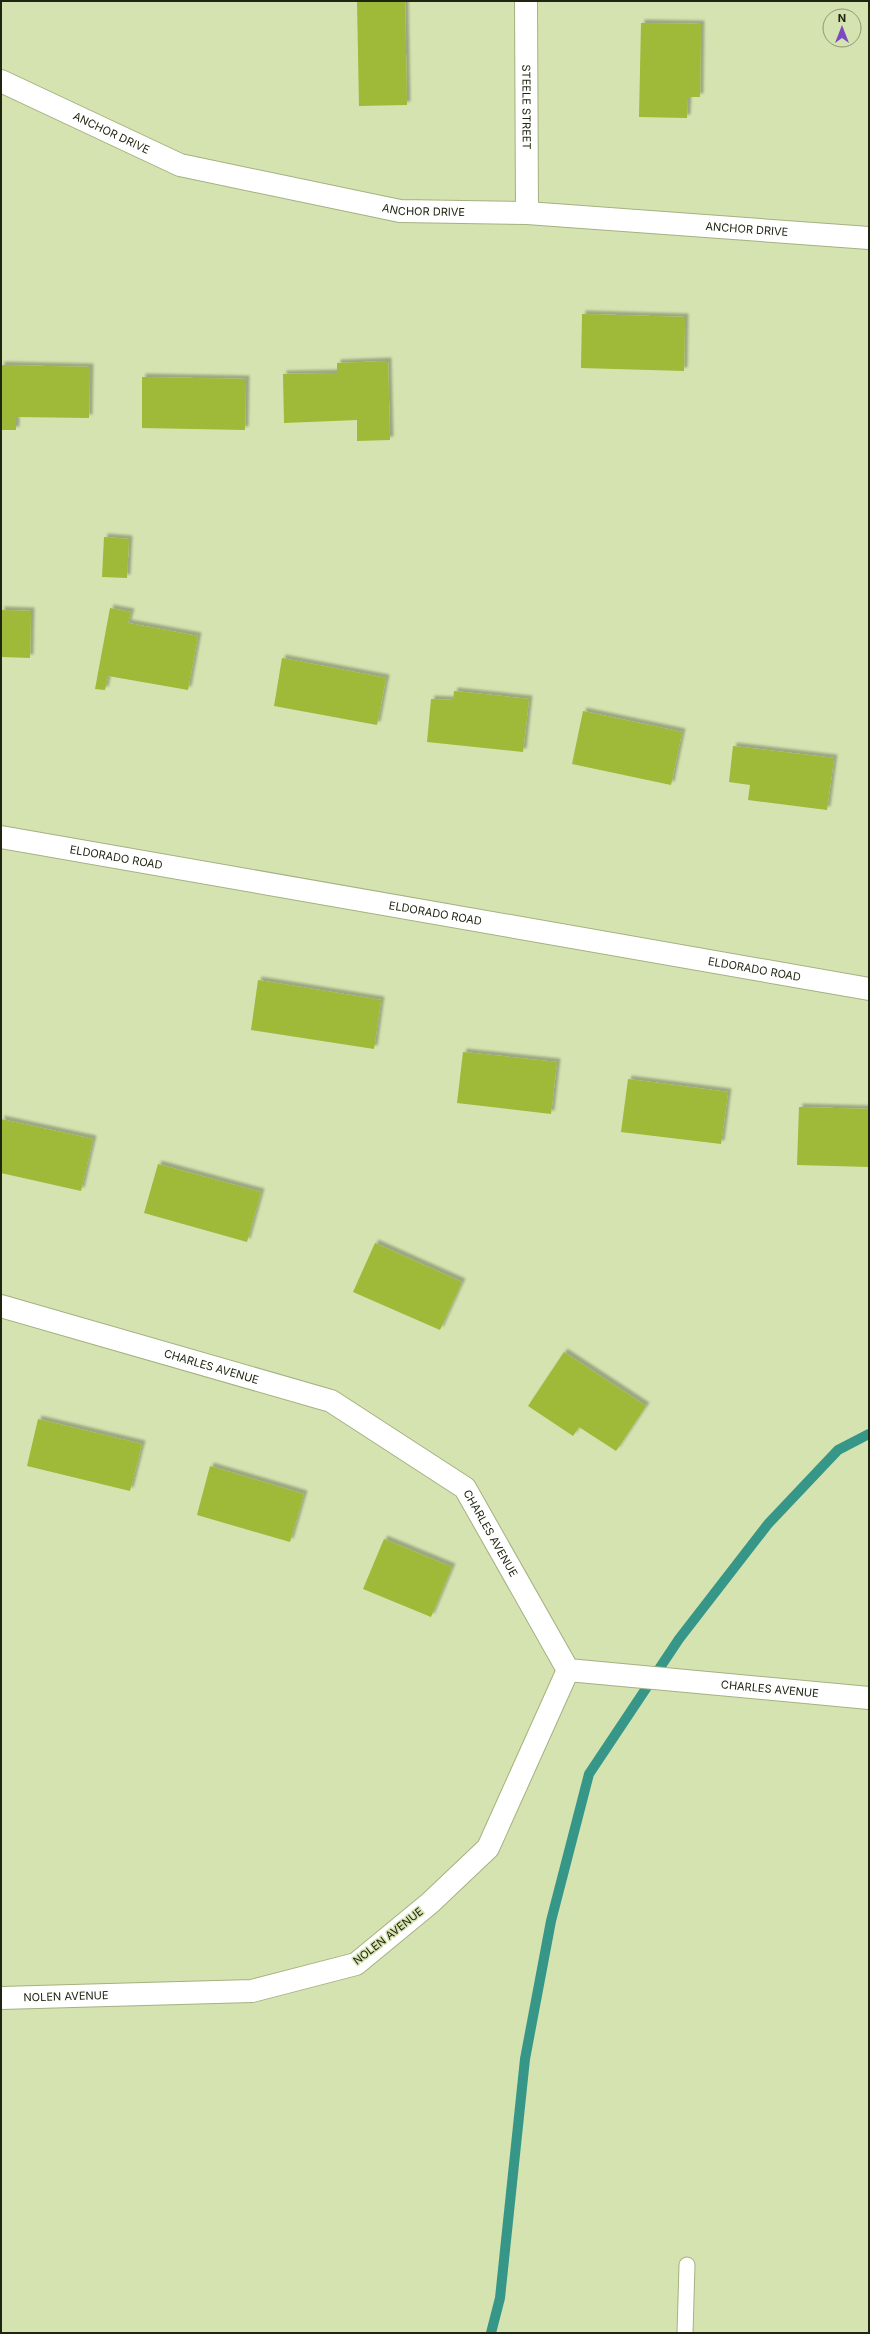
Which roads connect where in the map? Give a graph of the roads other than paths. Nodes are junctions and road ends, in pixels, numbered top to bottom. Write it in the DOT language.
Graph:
graph roads {
  1 [pos="526,1"];
  2 [pos="1,81"];
  3 [pos="527,213"];
  4 [pos="869,238"];
  5 [pos="1,838"];
  6 [pos="869,989"];
  7 [pos="1,1306"];
  8 [pos="568,1670"];
  9 [pos="869,1698"];
  10 [pos="1,1998"];
  11 [pos="687,2265"];
  12 [pos="685,2333"];
  1 -- 3 [label="street, STEELE STREET"];
  2 -- 3 [label="street, ANCHOR DRIVE"];
  3 -- 4 [label="street, ANCHOR DRIVE"];
  5 -- 6 [label="street, ELDORADO ROAD"];
  7 -- 8 [label="street, CHARLES AVENUE"];
  8 -- 9 [label="street, CHARLES AVENUE"];
  8 -- 10 [label="street, NOLEN AVENUE"];
  11 -- 12 [label="lane"];
}
